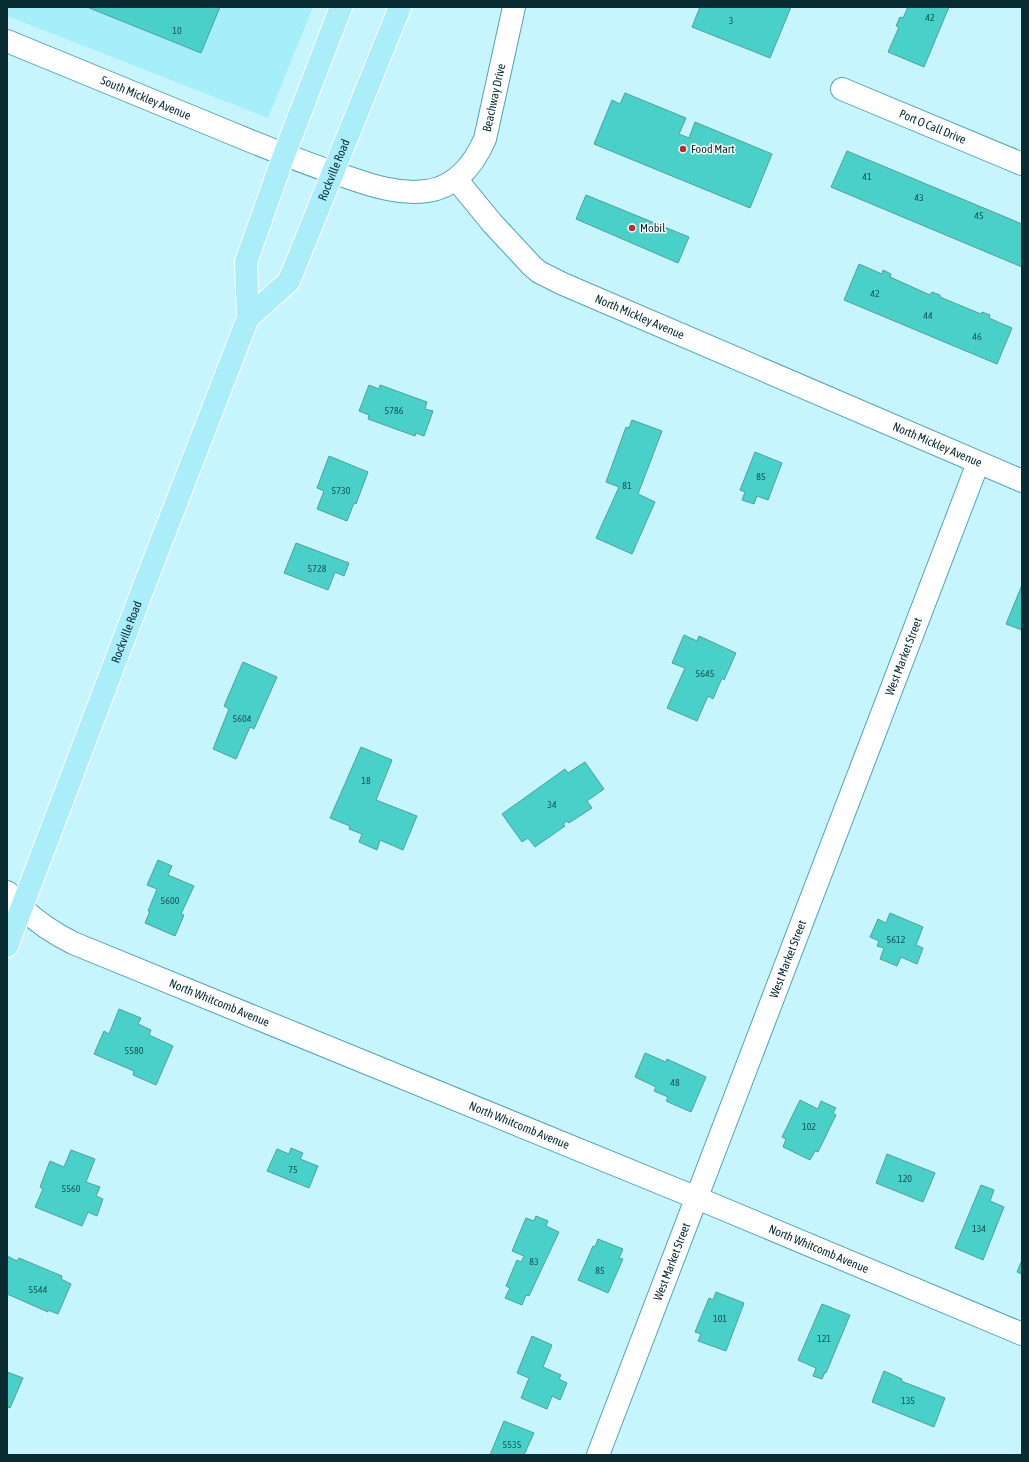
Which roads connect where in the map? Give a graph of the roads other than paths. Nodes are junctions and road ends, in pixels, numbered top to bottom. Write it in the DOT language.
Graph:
graph roads {
  1 [pos="341,7"];
  2 [pos="400,7"];
  3 [pos="514,7"];
  4 [pos="7,41"];
  5 [pos="842,89"];
  6 [pos="284,155"];
  7 [pos="1022,164"];
  8 [pos="334,173"];
  9 [pos="456,179"];
  10 [pos="248,318"];
  11 [pos="978,463"];
  12 [pos="1022,480"];
  13 [pos="7,892"];
  14 [pos="22,907"];
  15 [pos="7,946"];
  16 [pos="697,1198"];
  17 [pos="1022,1334"];
  18 [pos="598,1455"];
  1 -- 6 [label="main road, Rockville Road"];
  2 -- 8 [label="main road, Rockville Road"];
  3 -- 9 [label="street, Beachway Drive"];
  4 -- 6 [label="street, South Mickley Avenue"];
  5 -- 7 [label="street, Port O Call Drive"];
  6 -- 8 [label="street"];
  6 -- 10 [label="main road, Rockville Road"];
  8 -- 9 [label="street"];
  8 -- 10 [label="main road, Rockville Road"];
  9 -- 11 [label="street, North Mickley Avenue"];
  10 -- 14 [label="main road, Rockville Road"];
  11 -- 12 [label="street, North Mickley Avenue"];
  11 -- 16 [label="street, West Market Street"];
  13 -- 14 [label="street, North Whitcomb Avenue"];
  14 -- 15 [label="main road, Rockville Road"];
  14 -- 16 [label="street, North Whitcomb Avenue"];
  16 -- 17 [label="street, North Whitcomb Avenue"];
  16 -- 18 [label="street, West Market Street"];
}
